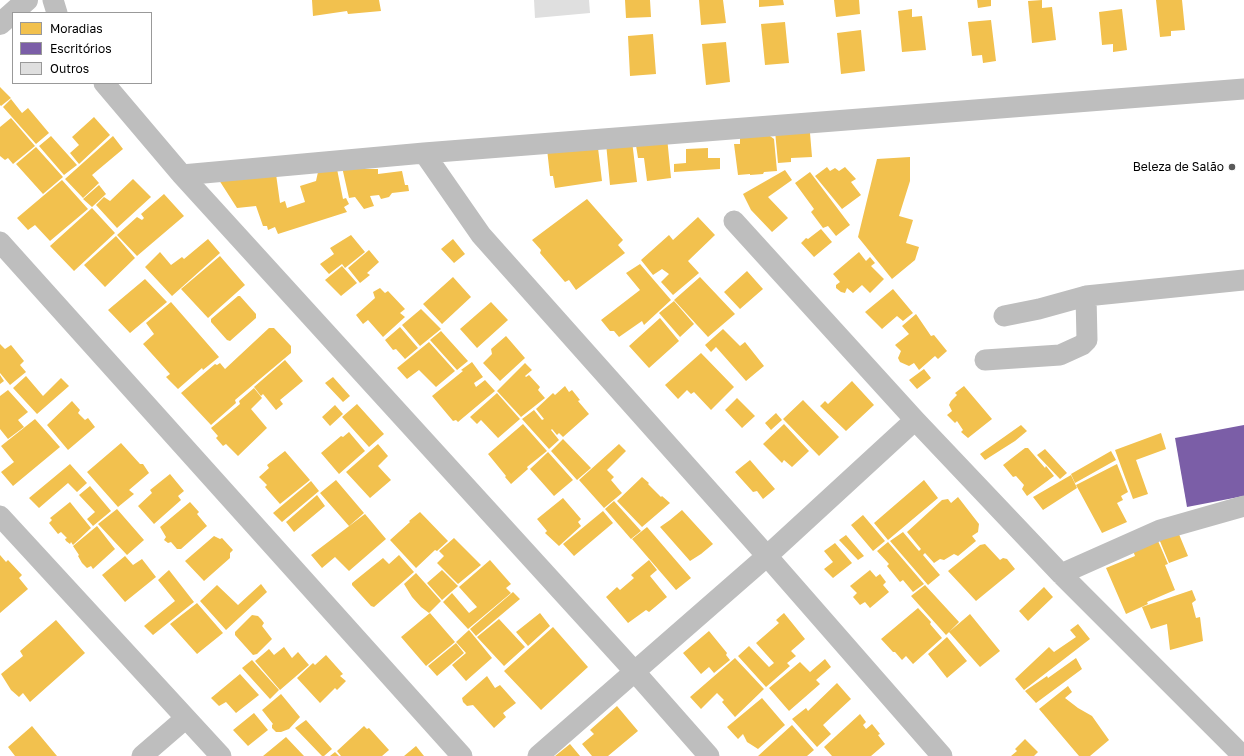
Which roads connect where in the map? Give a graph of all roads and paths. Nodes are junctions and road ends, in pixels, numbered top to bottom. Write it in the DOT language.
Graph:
graph roads {
  1 [pos="53,0"];
  2 [pos="57,12"];
  3 [pos="105,84"];
  4 [pos="1244,89"];
  5 [pos="424,153"];
  6 [pos="182,175"];
  7 [pos="734,221"];
  8 [pos="0,242"];
  9 [pos="1244,280"];
  10 [pos="1086,296"];
  11 [pos="1004,316"];
  12 [pos="985,360"];
  13 [pos="915,420"];
  14 [pos="1244,506"];
  15 [pos="0,516"];
  16 [pos="767,556"];
  17 [pos="1061,574"];
  18 [pos="635,672"];
  19 [pos="186,718"];
  20 [pos="142,756"];
  21 [pos="221,756"];
  22 [pos="462,756"];
  23 [pos="538,756"];
  24 [pos="709,756"];
  25 [pos="942,756"];
  26 [pos="1244,756"];
  1 -- 2 [label="street"];
  3 -- 6 [label="street"];
  4 -- 5 [label="street"];
  5 -- 6 [label="street"];
  5 -- 16 [label="street"];
  6 -- 18 [label="street"];
  7 -- 13 [label="street"];
  8 -- 22 [label="street"];
  9 -- 10 [label="street"];
  10 -- 11 [label="street"];
  10 -- 12 [label="street"];
  13 -- 16 [label="street"];
  13 -- 17 [label="street"];
  14 -- 17 [label="street"];
  15 -- 19 [label="street"];
  16 -- 18 [label="street"];
  16 -- 25 [label="street"];
  17 -- 26 [label="street"];
  18 -- 23 [label="street"];
  18 -- 24 [label="street"];
  19 -- 20 [label="street"];
  19 -- 21 [label="street"];
}
